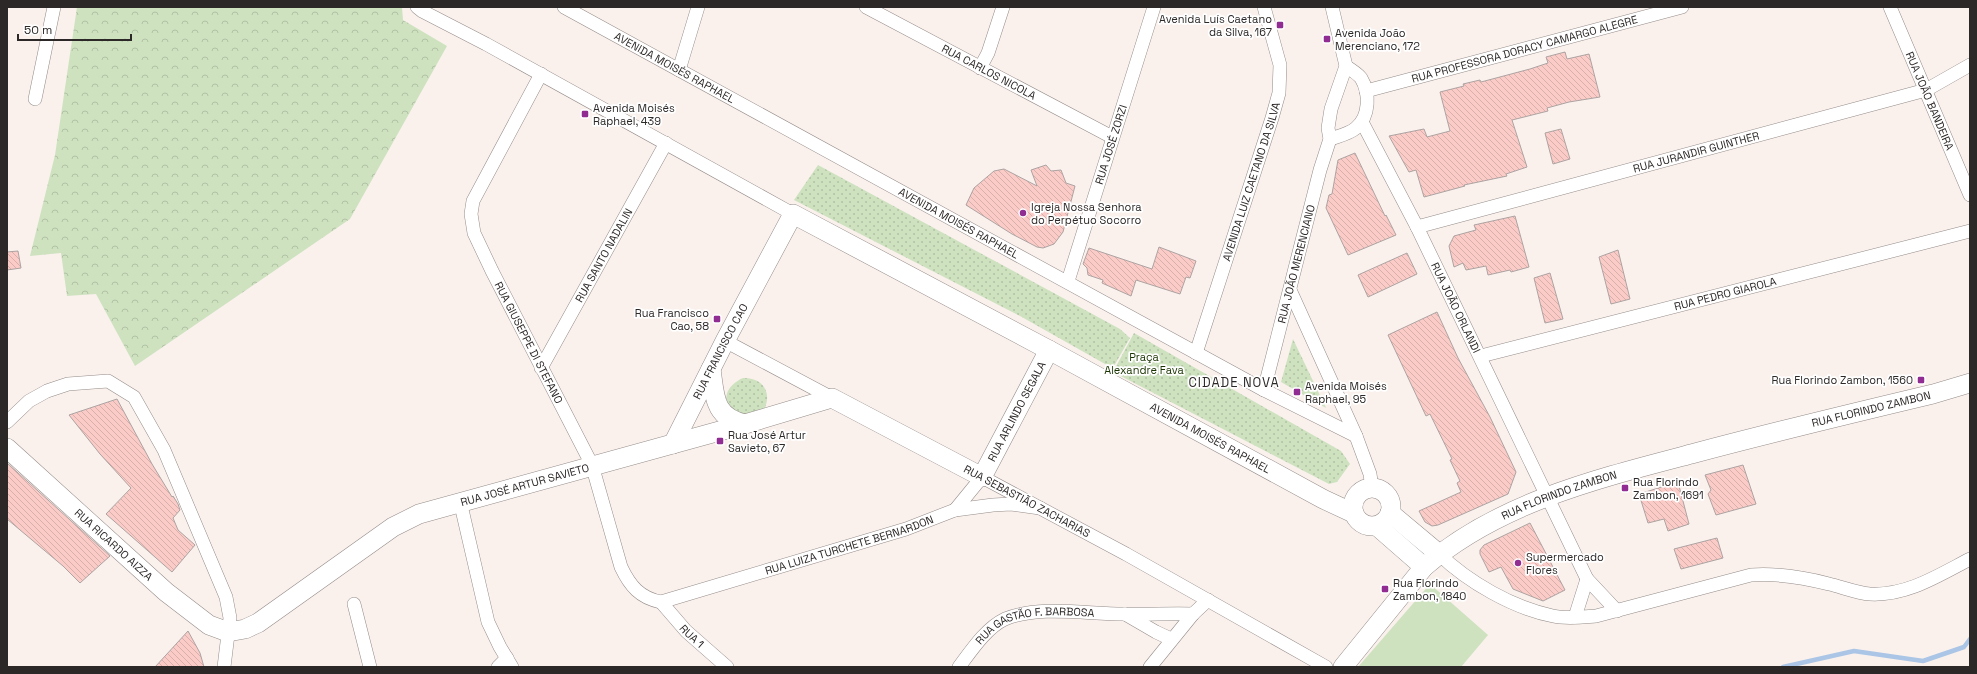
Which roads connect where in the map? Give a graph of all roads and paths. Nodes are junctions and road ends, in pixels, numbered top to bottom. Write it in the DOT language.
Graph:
graph roads {
  1 [pos="54,7"];
  2 [pos="417,7"];
  3 [pos="564,7"];
  4 [pos="698,7"];
  5 [pos="866,7"];
  6 [pos="1003,7"];
  7 [pos="1154,7"];
  8 [pos="1264,7"];
  9 [pos="1332,7"];
  10 [pos="1682,7"];
  11 [pos="1890,7"];
  12 [pos="1970,65"];
  13 [pos="1346,66"];
  14 [pos="980,68"];
  15 [pos="679,70"];
  16 [pos="541,74"];
  17 [pos="1926,90"];
  18 [pos="1366,91"];
  19 [pos="35,99"];
  20 [pos="1362,122"];
  21 [pos="1112,137"];
  22 [pos="1330,139"];
  23 [pos="666,143"];
  24 [pos="1970,195"];
  25 [pos="794,214"];
  26 [pos="1417,227"];
  27 [pos="1970,231"];
  28 [pos="1068,281"];
  29 [pos="1290,290"];
  30 [pos="725,341"];
  31 [pos="1050,350"];
  32 [pos="1196,353"];
  33 [pos="1481,356"];
  34 [pos="541,368"];
  35 [pos="711,369"];
  36 [pos="1970,383"];
  37 [pos="1264,390"];
  38 [pos="832,398"];
  39 [pos="7,422"];
  40 [pos="745,424"];
  41 [pos="1356,436"];
  42 [pos="673,444"];
  43 [pos="7,448"];
  44 [pos="592,465"];
  45 [pos="982,477"];
  46 [pos="1372,488"];
  47 [pos="1546,496"];
  48 [pos="460,502"];
  49 [pos="1040,508"];
  50 [pos="956,510"];
  51 [pos="1353,513"];
  52 [pos="1390,513"];
  53 [pos="1377,526"];
  54 [pos="1439,554"];
  55 [pos="1970,559"];
  56 [pos="1424,567"];
  57 [pos="1455,570"];
  58 [pos="1587,579"];
  59 [pos="1208,600"];
  60 [pos="661,602"];
  61 [pos="354,604"];
  62 [pos="1616,611"];
  63 [pos="1125,614"];
  64 [pos="1193,614"];
  65 [pos="1575,617"];
  66 [pos="236,630"];
  67 [pos="1171,639"];
  68 [pos="506,664"];
  69 [pos="224,667"];
  70 [pos="370,667"];
  71 [pos="727,667"];
  72 [pos="959,667"];
  73 [pos="1150,667"];
  74 [pos="1326,667"];
  75 [pos="1343,667"];
  1 -- 19 [label="street"];
  2 -- 16 [label="street, AVENIDA MOISÉS RAPHAEL"];
  3 -- 15 [label="street, AVENIDA MOISÉS RAPHAEL"];
  4 -- 15 [label="street"];
  5 -- 14 [label="street, RUA CARLOS NICOLA"];
  6 -- 14 [label="street"];
  7 -- 21 [label="street, RUA JOSÉ ZORZI"];
  8 -- 32 [label="street, AVENIDA LUIZ CAETANO DA SILVA"];
  9 -- 13 [label="street"];
  10 -- 18 [label="street, RUA PROFESSORA DORACY CAMARGO ALEGRE"];
  11 -- 17 [label="street, RUA JOÃO BANDEIRA"];
  12 -- 17 [label="street, RUA JURANDIR GUINTHER"];
  13 -- 18 [label="street"];
  13 -- 22 [label="street, RUA JOÃO MERENCIANO"];
  14 -- 21 [label="street, RUA CARLOS NICOLA"];
  15 -- 28 [label="street, AVENIDA MOISÉS RAPHAEL"];
  16 -- 23 [label="street, AVENIDA MOISÉS RAPHAEL"];
  16 -- 34 [label="street, RUA GIUSEPPE DI STEFANO"];
  17 -- 24 [label="street, RUA JOÃO BANDEIRA"];
  17 -- 26 [label="street, RUA JURANDIR GUINTHER"];
  18 -- 20 [label="street"];
  20 -- 22 [label="street"];
  20 -- 26 [label="street, RUA JOÃO ORLANDI"];
  21 -- 28 [label="street, RUA JOSÉ ZORZI"];
  22 -- 29 [label="street, RUA JOÃO MERENCIANO"];
  23 -- 25 [label="street, AVENIDA MOISÉS RAPHAEL"];
  23 -- 34 [label="street, RUA SANTO NADALIN"];
  25 -- 30 [label="street, RUA FRANCISCO CAO"];
  25 -- 31 [label="street, AVENIDA MOISÉS RAPHAEL"];
  26 -- 33 [label="street, RUA JOÃO ORLANDI"];
  27 -- 33 [label="street, RUA PEDRO GIAROLA"];
  28 -- 32 [label="street, AVENIDA MOISÉS RAPHAEL"];
  29 -- 37 [label="street, RUA JOÃO MERENCIANO"];
  29 -- 41 [label="street"];
  30 -- 35 [label="street, RUA FRANCISCO CAO"];
  30 -- 38 [label="street, RUA SEBASTIÃO ZACHARIAS"];
  31 -- 45 [label="street, RUA ARLINDO SEGALA"];
  31 -- 51 [label="street, AVENIDA MOISÉS RAPHAEL"];
  32 -- 37 [label="street, AVENIDA MOISÉS RAPHAEL"];
  33 -- 47 [label="street, RUA JOÃO ORLANDI"];
  34 -- 44 [label="street, RUA GIUSEPPE DI STEFANO"];
  35 -- 40 [label="street"];
  35 -- 42 [label="street, RUA FRANCISCO CAO"];
  36 -- 47 [label="street, RUA FLORINDO ZAMBON"];
  37 -- 41 [label="street, AVENIDA MOISÉS RAPHAEL"];
  38 -- 40 [label="street, RUA JOSÉ ARTUR SAVIETO"];
  38 -- 45 [label="street, RUA SEBASTIÃO ZACHARIAS"];
  39 -- 66 [label="street"];
  40 -- 42 [label="street, RUA JOSÉ ARTUR SAVIETO"];
  41 -- 46 [label="street"];
  42 -- 44 [label="street, RUA JOSÉ ARTUR SAVIETO"];
  43 -- 66 [label="street, RUA RICARDO AIZZA"];
  44 -- 48 [label="street, RUA JOSÉ ARTUR SAVIETO"];
  44 -- 60 [label="street, RUA GIUSEPPE DI STEFANO"];
  45 -- 49 [label="street, RUA SEBASTIÃO ZACHARIAS"];
  45 -- 50 [label="street, RUA ARLINDO SEGALA"];
  46 -- 51 [label="street"];
  46 -- 52 [label="street"];
  47 -- 54 [label="street, RUA FLORINDO ZAMBON"];
  47 -- 58 [label="street, RUA JOÃO ORLANDI"];
  48 -- 66 [label="street, RUA JOSÉ ARTUR SAVIETO"];
  48 -- 68 [label="street"];
  49 -- 50 [label="street, RUA LUIZA TURCHETE BERNARDON"];
  49 -- 59 [label="street, RUA SEBASTIÃO ZACHARIAS"];
  50 -- 60 [label="street, RUA LUIZA TURCHETE BERNARDON"];
  51 -- 53 [label="street"];
  52 -- 53 [label="street"];
  52 -- 54 [label="street"];
  53 -- 56 [label="street"];
  54 -- 56 [label="street, RUA FLORINDO ZAMBON"];
  54 -- 57 [label="street"];
  55 -- 62 [label="street"];
  56 -- 57 [label="street"];
  56 -- 75 [label="street, RUA FLORINDO ZAMBON"];
  57 -- 65 [label="street"];
  58 -- 62 [label="street, RUA JOÃO ORLANDI"];
  58 -- 65 [label="street"];
  59 -- 64 [label="street"];
  59 -- 74 [label="street, RUA SEBASTIÃO ZACHARIAS"];
  60 -- 71 [label="street, RUA 1"];
  61 -- 70 [label="street"];
  62 -- 65 [label="street"];
  63 -- 64 [label="street, RUA GASTÃO F. BARBOSA"];
  63 -- 67 [label="street"];
  63 -- 72 [label="street, RUA GASTÃO F. BARBOSA"];
  64 -- 67 [label="street"];
  66 -- 69 [label="street"];
  67 -- 73 [label="street"];
}
